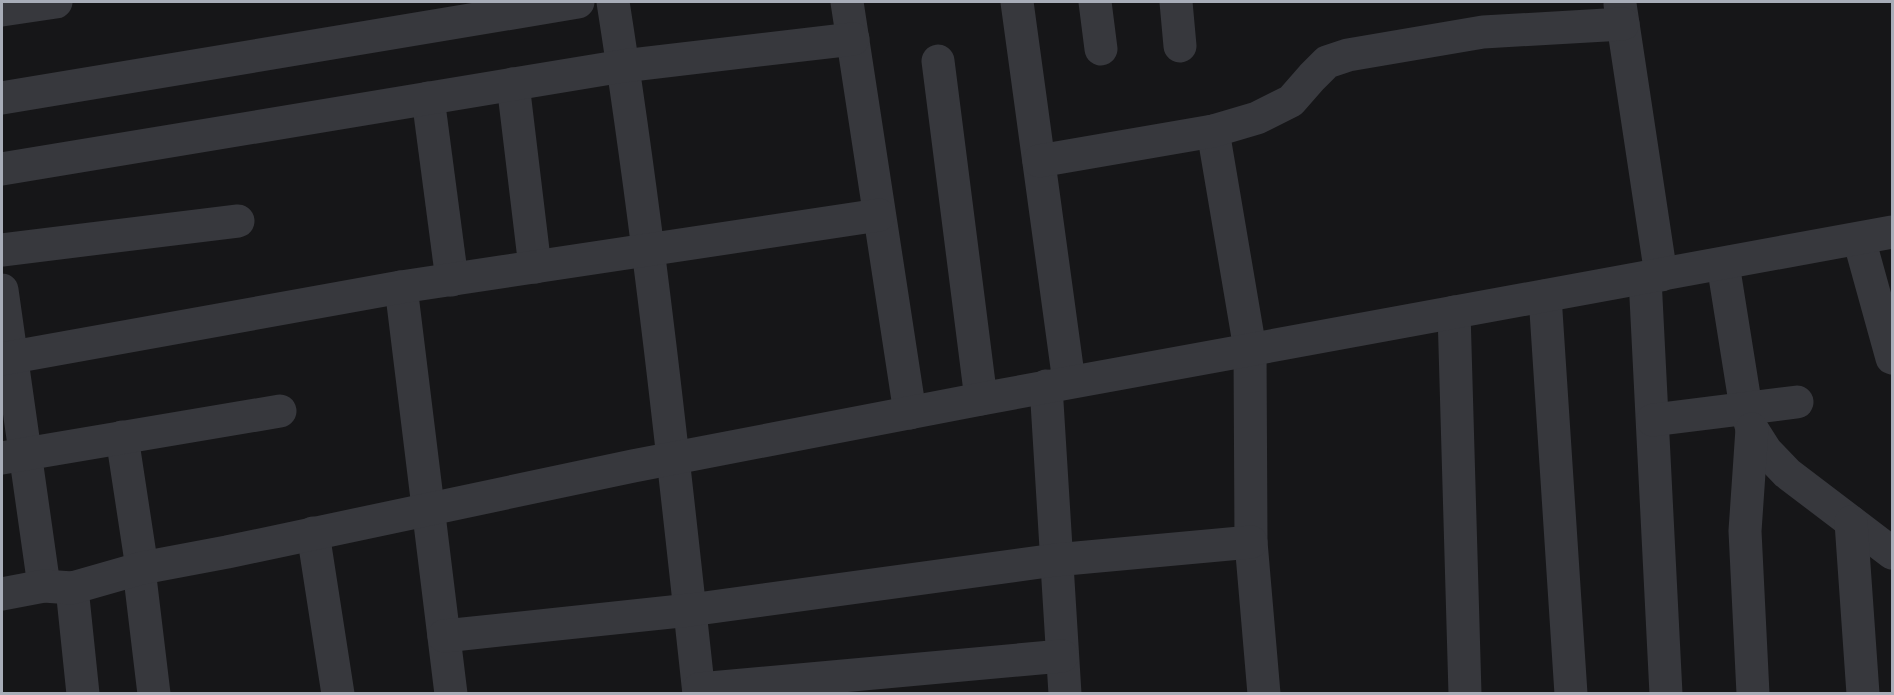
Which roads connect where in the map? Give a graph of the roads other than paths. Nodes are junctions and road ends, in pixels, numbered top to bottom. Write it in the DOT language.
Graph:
graph roads {
  1 [pos="56,2"];
  2 [pos="578,2"];
  3 [pos="614,2"];
  4 [pos="848,2"];
  5 [pos="1017,2"];
  6 [pos="1095,2"];
  7 [pos="1176,2"];
  8 [pos="2,10"];
  9 [pos="1621,13"];
  10 [pos="853,39"];
  11 [pos="1180,46"];
  12 [pos="1101,49"];
  13 [pos="938,61"];
  14 [pos="623,66"];
  15 [pos="513,84"];
  16 [pos="2,98"];
  17 [pos="428,98"];
  18 [pos="1213,131"];
  19 [pos="1039,162"];
  20 [pos="2,169"];
  21 [pos="879,215"];
  22 [pos="238,221"];
  23 [pos="1893,232"];
  24 [pos="1859,239"];
  25 [pos="2,250"];
  26 [pos="648,251"];
  27 [pos="1723,264"];
  28 [pos="536,267"];
  29 [pos="1653,276"];
  30 [pos="452,280"];
  31 [pos="401,287"];
  32 [pos="2,290"];
  33 [pos="1545,296"];
  34 [pos="1454,312"];
  35 [pos="1250,349"];
  36 [pos="6,358"];
  37 [pos="1893,358"];
  38 [pos="1057,384"];
  39 [pos="981,399"];
  40 [pos="1797,402"];
  41 [pos="280,411"];
  42 [pos="910,412"];
  43 [pos="1749,418"];
  44 [pos="1653,420"];
  45 [pos="122,437"];
  46 [pos="13,456"];
  47 [pos="673,458"];
  48 [pos="428,509"];
  49 [pos="1851,522"];
  50 [pos="313,533"];
  51 [pos="1251,542"];
  52 [pos="1893,553"];
  53 [pos="1055,560"];
  54 [pos="141,568"];
  55 [pos="58,587"];
  56 [pos="2,594"];
  57 [pos="690,610"];
  58 [pos="444,636"];
  59 [pos="1062,656"];
  60 [pos="699,691"];
  61 [pos="83,693"];
  62 [pos="154,693"];
  63 [pos="338,693"];
  64 [pos="451,693"];
  65 [pos="1065,693"];
  66 [pos="1264,693"];
  67 [pos="1465,693"];
  68 [pos="1571,693"];
  69 [pos="1666,693"];
  70 [pos="1753,693"];
  71 [pos="1863,693"];
  1 -- 8 [label="street"];
  2 -- 16 [label="street"];
  3 -- 14 [label="street"];
  4 -- 10 [label="street"];
  5 -- 19 [label="street"];
  6 -- 12 [label="street"];
  7 -- 11 [label="street"];
  9 -- 18 [label="street"];
  9 -- 29 [label="street"];
  10 -- 14 [label="street"];
  10 -- 21 [label="street"];
  13 -- 39 [label="street"];
  14 -- 15 [label="street"];
  14 -- 26 [label="street"];
  15 -- 17 [label="street"];
  15 -- 28 [label="street"];
  17 -- 20 [label="street"];
  17 -- 30 [label="street"];
  18 -- 19 [label="street"];
  18 -- 35 [label="street"];
  19 -- 38 [label="street"];
  21 -- 26 [label="street"];
  21 -- 42 [label="street"];
  22 -- 25 [label="street"];
  23 -- 24 [label="street"];
  24 -- 27 [label="street"];
  24 -- 37 [label="street"];
  26 -- 28 [label="street"];
  26 -- 47 [label="street"];
  27 -- 29 [label="street"];
  27 -- 43 [label="street"];
  28 -- 30 [label="street"];
  29 -- 33 [label="street"];
  29 -- 44 [label="street"];
  30 -- 31 [label="street"];
  31 -- 36 [label="street"];
  31 -- 48 [label="street"];
  32 -- 36 [label="street"];
  33 -- 34 [label="street"];
  33 -- 68 [label="street"];
  34 -- 35 [label="street"];
  34 -- 67 [label="street"];
  35 -- 38 [label="street"];
  35 -- 51 [label="street"];
  36 -- 46 [label="street"];
  38 -- 39 [label="street"];
  38 -- 53 [label="street"];
  39 -- 42 [label="street"];
  40 -- 43 [label="street"];
  41 -- 45 [label="street"];
  42 -- 47 [label="street"];
  43 -- 44 [label="street"];
  43 -- 49 [label="street"];
  43 -- 70 [label="street"];
  44 -- 69 [label="street"];
  45 -- 46 [label="street"];
  45 -- 54 [label="street"];
  46 -- 55 [label="street"];
  47 -- 48 [label="street"];
  47 -- 57 [label="street"];
  48 -- 50 [label="street"];
  48 -- 58 [label="street"];
  49 -- 52 [label="street"];
  49 -- 71 [label="street"];
  50 -- 54 [label="street"];
  50 -- 63 [label="street"];
  51 -- 53 [label="street"];
  51 -- 66 [label="street"];
  53 -- 57 [label="street"];
  53 -- 59 [label="street"];
  54 -- 55 [label="street"];
  54 -- 62 [label="street"];
  55 -- 56 [label="street"];
  55 -- 61 [label="street"];
  57 -- 58 [label="street"];
  57 -- 60 [label="street"];
  58 -- 64 [label="street"];
  59 -- 60 [label="street"];
  59 -- 65 [label="street"];
}
